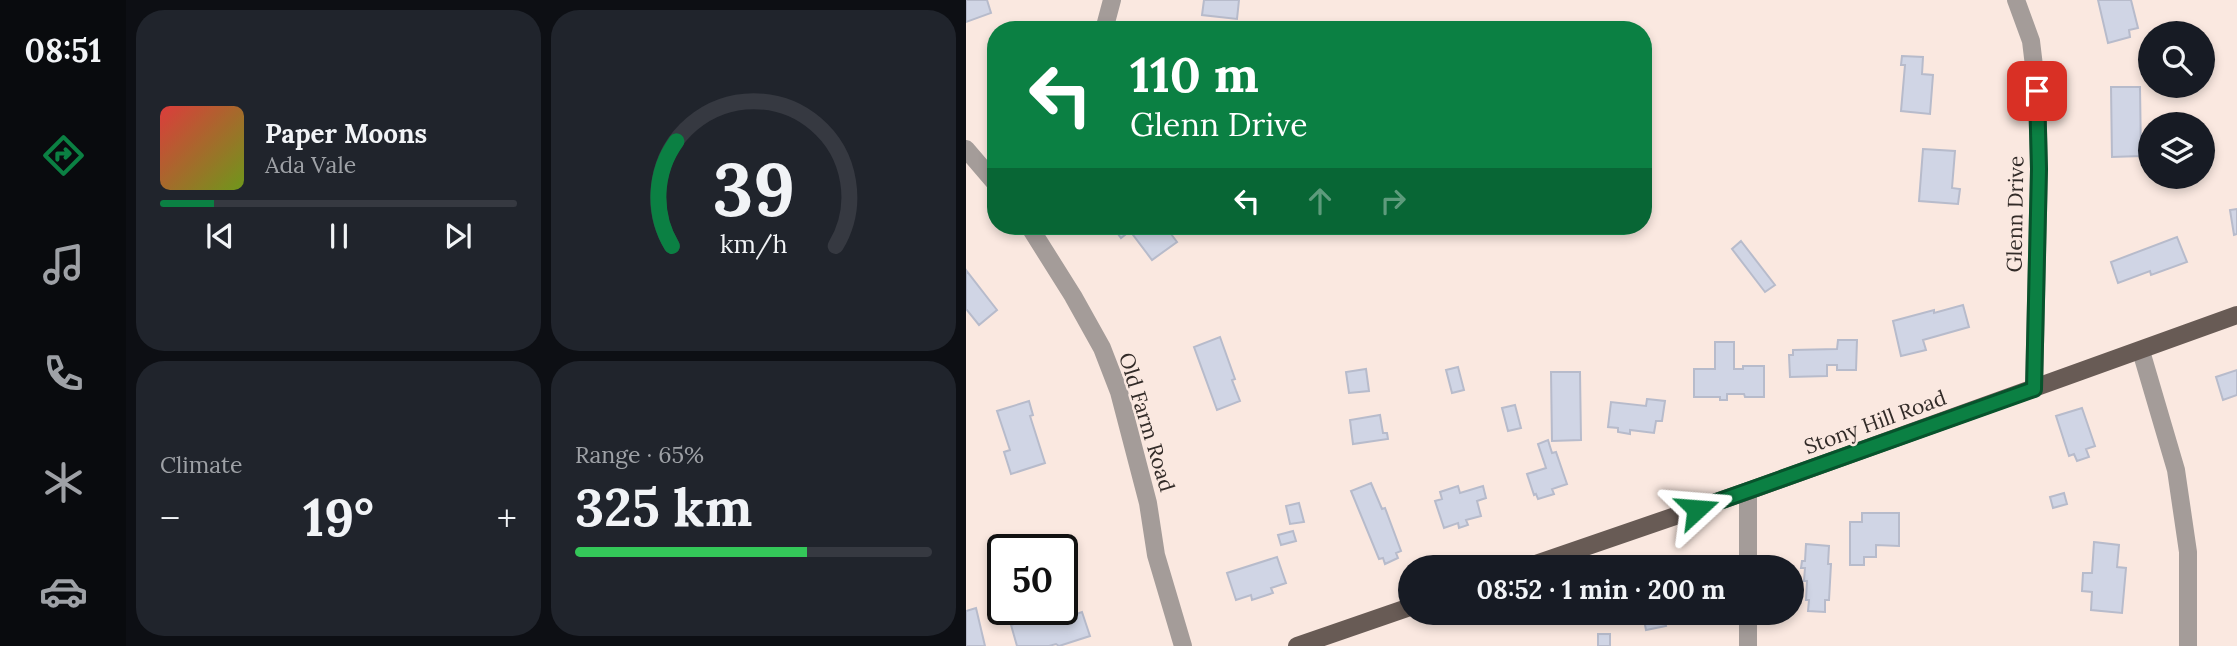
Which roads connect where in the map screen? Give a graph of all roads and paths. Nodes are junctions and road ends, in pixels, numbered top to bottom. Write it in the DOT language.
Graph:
graph roads {
  1 [pos="1112,0"];
  2 [pos="2016,0"];
  3 [pos="1106,21"];
  4 [pos="966,149"];
  5 [pos="987,170"];
  6 [pos="1035,235"];
  7 [pos="2237,315"];
  8 [pos="2141,351"];
  9 [pos="2034,389"];
  10 [pos="1748,491"];
  11 [pos="1562,555"];
  12 [pos="1748,555"];
  13 [pos="1398,611"];
  14 [pos="1748,625"];
  15 [pos="1183,646"];
  16 [pos="1297,646"];
  17 [pos="1748,646"];
  18 [pos="2189,646"];
  1 -- 3 [label="street"];
  2 -- 9 [label="street, Glenn Drive"];
  4 -- 5 [label="street"];
  6 -- 15 [label="street, Old Farm Road"];
  7 -- 8 [label="main road, Stony Hill Road"];
  8 -- 9 [label="main road, Stony Hill Road"];
  8 -- 18 [label="street"];
  9 -- 10 [label="main road, Stony Hill Road"];
  10 -- 11 [label="main road, Stony Hill Road"];
  10 -- 12 [label="street"];
  13 -- 16 [label="main road"];
  14 -- 17 [label="street"];
}
